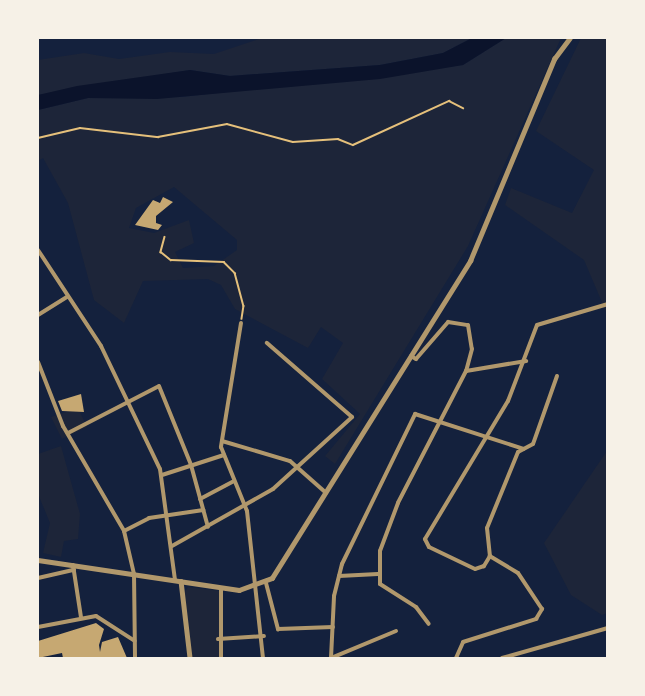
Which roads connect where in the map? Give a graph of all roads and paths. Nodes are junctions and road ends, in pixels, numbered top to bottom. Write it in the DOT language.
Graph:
graph roads {
  1 [pos="570,38"];
  2 [pos="463,108"];
  3 [pos="38,138"];
  4 [pos="165,237"];
  5 [pos="38,250"];
  6 [pos="67,297"];
  7 [pos="608,304"];
  8 [pos="38,315"];
  9 [pos="241,323"];
  10 [pos="267,343"];
  11 [pos="411,357"];
  12 [pos="526,361"];
  13 [pos="38,362"];
  14 [pos="466,371"];
  15 [pos="557,376"];
  16 [pos="128,401"];
  17 [pos="441,424"];
  18 [pos="68,433"];
  19 [pos="488,435"];
  20 [pos="222,441"];
  21 [pos="524,449"];
  22 [pos="224,455"];
  23 [pos="191,465"];
  24 [pos="298,468"];
  25 [pos="162,475"];
  26 [pos="234,481"];
  27 [pos="326,493"];
  28 [pos="200,499"];
  29 [pos="244,506"];
  30 [pos="203,510"];
  31 [pos="168,515"];
  32 [pos="208,527"];
  33 [pos="124,531"];
  34 [pos="172,546"];
  35 [pos="490,556"];
  36 [pos="38,560"];
  37 [pos="73,567"];
  38 [pos="134,574"];
  39 [pos="378,574"];
  40 [pos="339,576"];
  41 [pos="38,578"];
  42 [pos="175,580"];
  43 [pos="181,581"];
  44 [pos="266,584"];
  45 [pos="258,587"];
  46 [pos="221,588"];
  47 [pos="81,617"];
  48 [pos="429,624"];
  49 [pos="38,627"];
  50 [pos="333,627"];
  51 [pos="608,628"];
  52 [pos="396,632"];
  53 [pos="264,636"];
  54 [pos="218,639"];
  55 [pos="135,641"];
  56 [pos="135,658"];
  57 [pos="190,658"];
  58 [pos="221,658"];
  59 [pos="263,658"];
  60 [pos="332,658"];
  61 [pos="456,658"];
  62 [pos="502,658"];
  1 -- 11 [label="street"];
  2 -- 3 [label="path"];
  4 -- 9 [label="path"];
  5 -- 6 [label="street"];
  6 -- 8 [label="street"];
  6 -- 16 [label="street"];
  7 -- 12 [label="street"];
  9 -- 20 [label="street"];
  10 -- 24 [label="street"];
  11 -- 14 [label="street"];
  11 -- 27 [label="street"];
  12 -- 14 [label="street"];
  12 -- 19 [label="street"];
  13 -- 18 [label="street"];
  14 -- 17 [label="street"];
  15 -- 21 [label="street"];
  16 -- 18 [label="street"];
  16 -- 23 [label="street"];
  16 -- 25 [label="street"];
  17 -- 19 [label="street"];
  17 -- 39 [label="street"];
  17 -- 40 [label="street"];
  18 -- 33 [label="street"];
  19 -- 21 [label="street"];
  19 -- 35 [label="street"];
  20 -- 22 [label="street"];
  20 -- 24 [label="street"];
  21 -- 35 [label="street"];
  22 -- 23 [label="street"];
  22 -- 26 [label="street"];
  23 -- 25 [label="street"];
  23 -- 28 [label="street"];
  24 -- 27 [label="street"];
  24 -- 29 [label="street"];
  25 -- 31 [label="street"];
  26 -- 28 [label="street"];
  26 -- 29 [label="street"];
  27 -- 44 [label="street"];
  28 -- 30 [label="street"];
  29 -- 32 [label="street"];
  29 -- 45 [label="street"];
  30 -- 31 [label="street"];
  30 -- 32 [label="street"];
  31 -- 33 [label="street"];
  31 -- 34 [label="street"];
  32 -- 34 [label="street"];
  33 -- 38 [label="street"];
  34 -- 42 [label="street"];
  35 -- 61 [label="street"];
  36 -- 37 [label="street"];
  37 -- 38 [label="street"];
  37 -- 41 [label="street"];
  37 -- 47 [label="street"];
  38 -- 42 [label="street"];
  38 -- 55 [label="street"];
  39 -- 40 [label="street"];
  39 -- 48 [label="street"];
  40 -- 50 [label="street"];
  42 -- 43 [label="street"];
  43 -- 46 [label="street"];
  43 -- 57 [label="street"];
  44 -- 45 [label="street"];
  44 -- 50 [label="street"];
  45 -- 46 [label="street"];
  45 -- 53 [label="street"];
  46 -- 54 [label="street"];
  47 -- 49 [label="street"];
  47 -- 55 [label="street"];
  50 -- 60 [label="street"];
  51 -- 62 [label="street"];
  52 -- 60 [label="street"];
  53 -- 54 [label="street"];
  53 -- 59 [label="street"];
  54 -- 58 [label="street"];
  55 -- 56 [label="street"];
}
